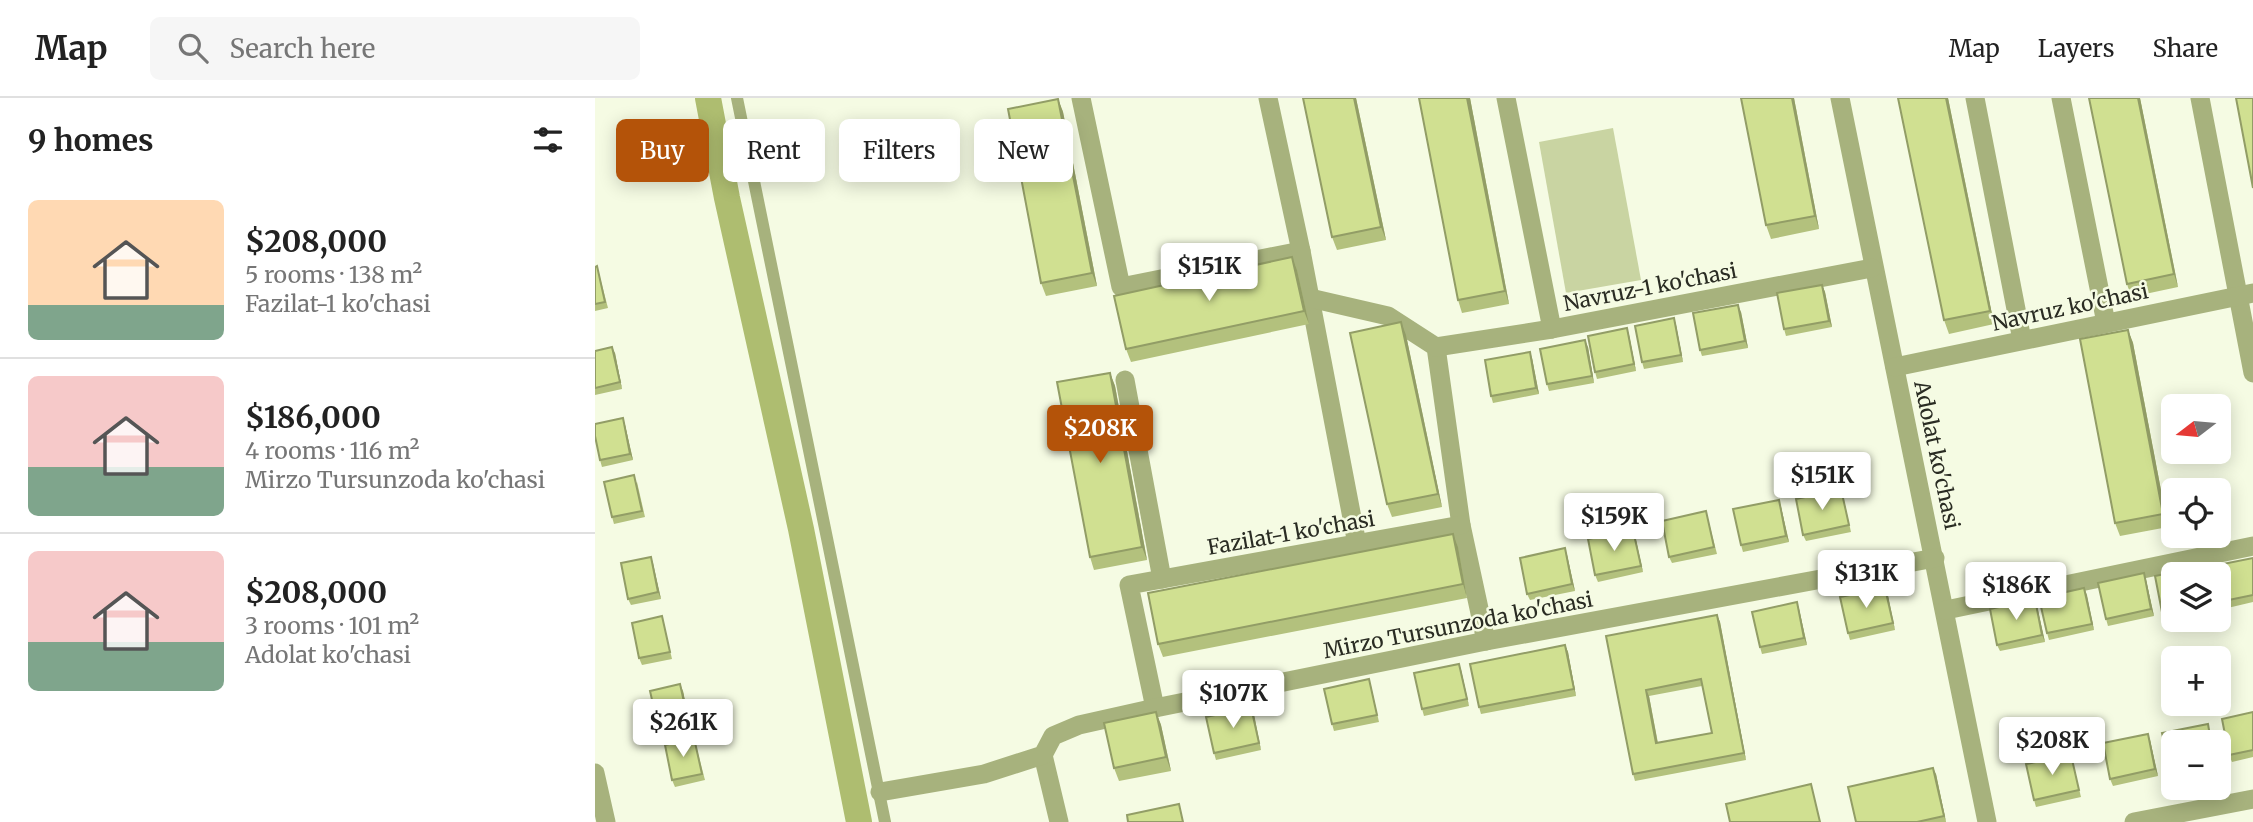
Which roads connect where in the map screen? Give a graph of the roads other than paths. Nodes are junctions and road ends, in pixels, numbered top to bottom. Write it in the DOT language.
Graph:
graph roads {
  1 [pos="737,98"];
  2 [pos="1080,98"];
  3 [pos="1268,98"];
  4 [pos="1506,98"];
  5 [pos="1840,98"];
  6 [pos="1975,98"];
  7 [pos="2061,98"];
  8 [pos="2200,98"];
  9 [pos="1301,251"];
  10 [pos="1872,268"];
  11 [pos="2245,294"];
  12 [pos="1310,298"];
  13 [pos="2106,323"];
  14 [pos="1552,329"];
  15 [pos="2022,341"];
  16 [pos="1436,347"];
  17 [pos="1895,367"];
  18 [pos="2253,373"];
  19 [pos="1125,380"];
  20 [pos="1461,525"];
  21 [pos="1357,544"];
  22 [pos="2253,546"];
  23 [pos="1935,558"];
  24 [pos="1163,579"];
  25 [pos="1946,610"];
  26 [pos="1486,641"];
  27 [pos="1154,708"];
  28 [pos="1043,755"];
  29 [pos="595,773"];
  30 [pos="880,792"];
  31 [pos="2253,799"];
  32 [pos="605,822"];
  33 [pos="885,822"];
  34 [pos="1059,822"];
  35 [pos="1987,822"];
  36 [pos="2134,822"];
  1 -- 30 [label="lane"];
  2 -- 9 [label="street"];
  3 -- 9 [label="street"];
  4 -- 14 [label="street"];
  5 -- 10 [label="street, Adolat ko'chasi"];
  6 -- 15 [label="street"];
  7 -- 13 [label="street"];
  8 -- 11 [label="street"];
  9 -- 12 [label="street"];
  10 -- 14 [label="street, Navruz-1 ko'chasi"];
  10 -- 17 [label="street, Adolat ko'chasi"];
  11 -- 13 [label="street, Navruz ko'chasi"];
  11 -- 18 [label="street"];
  12 -- 16 [label="street"];
  12 -- 21 [label="street"];
  13 -- 15 [label="street, Navruz ko'chasi"];
  14 -- 16 [label="street, Navruz-1 ko'chasi"];
  15 -- 17 [label="street, Navruz ko'chasi"];
  16 -- 20 [label="street"];
  17 -- 23 [label="street, Adolat ko'chasi"];
  19 -- 24 [label="street"];
  20 -- 21 [label="street, Fazilat-1 ko'chasi"];
  20 -- 26 [label="street"];
  21 -- 24 [label="street, Fazilat-1 ko'chasi"];
  22 -- 25 [label="street"];
  23 -- 25 [label="street, Adolat ko'chasi"];
  23 -- 26 [label="street, Mirzo Tursunzoda ko'chasi"];
  24 -- 27 [label="street, Fazilat-1 ko'chasi"];
  25 -- 35 [label="street, Adolat ko'chasi"];
  26 -- 27 [label="street, Mirzo Tursunzoda ko'chasi"];
  27 -- 28 [label="street, Mirzo Tursunzoda ko'chasi"];
  28 -- 30 [label="street, Mirzo Tursunzoda ko'chasi"];
  28 -- 34 [label="street"];
  29 -- 32 [label="street"];
  30 -- 33 [label="lane"];
  31 -- 36 [label="street"];
}
